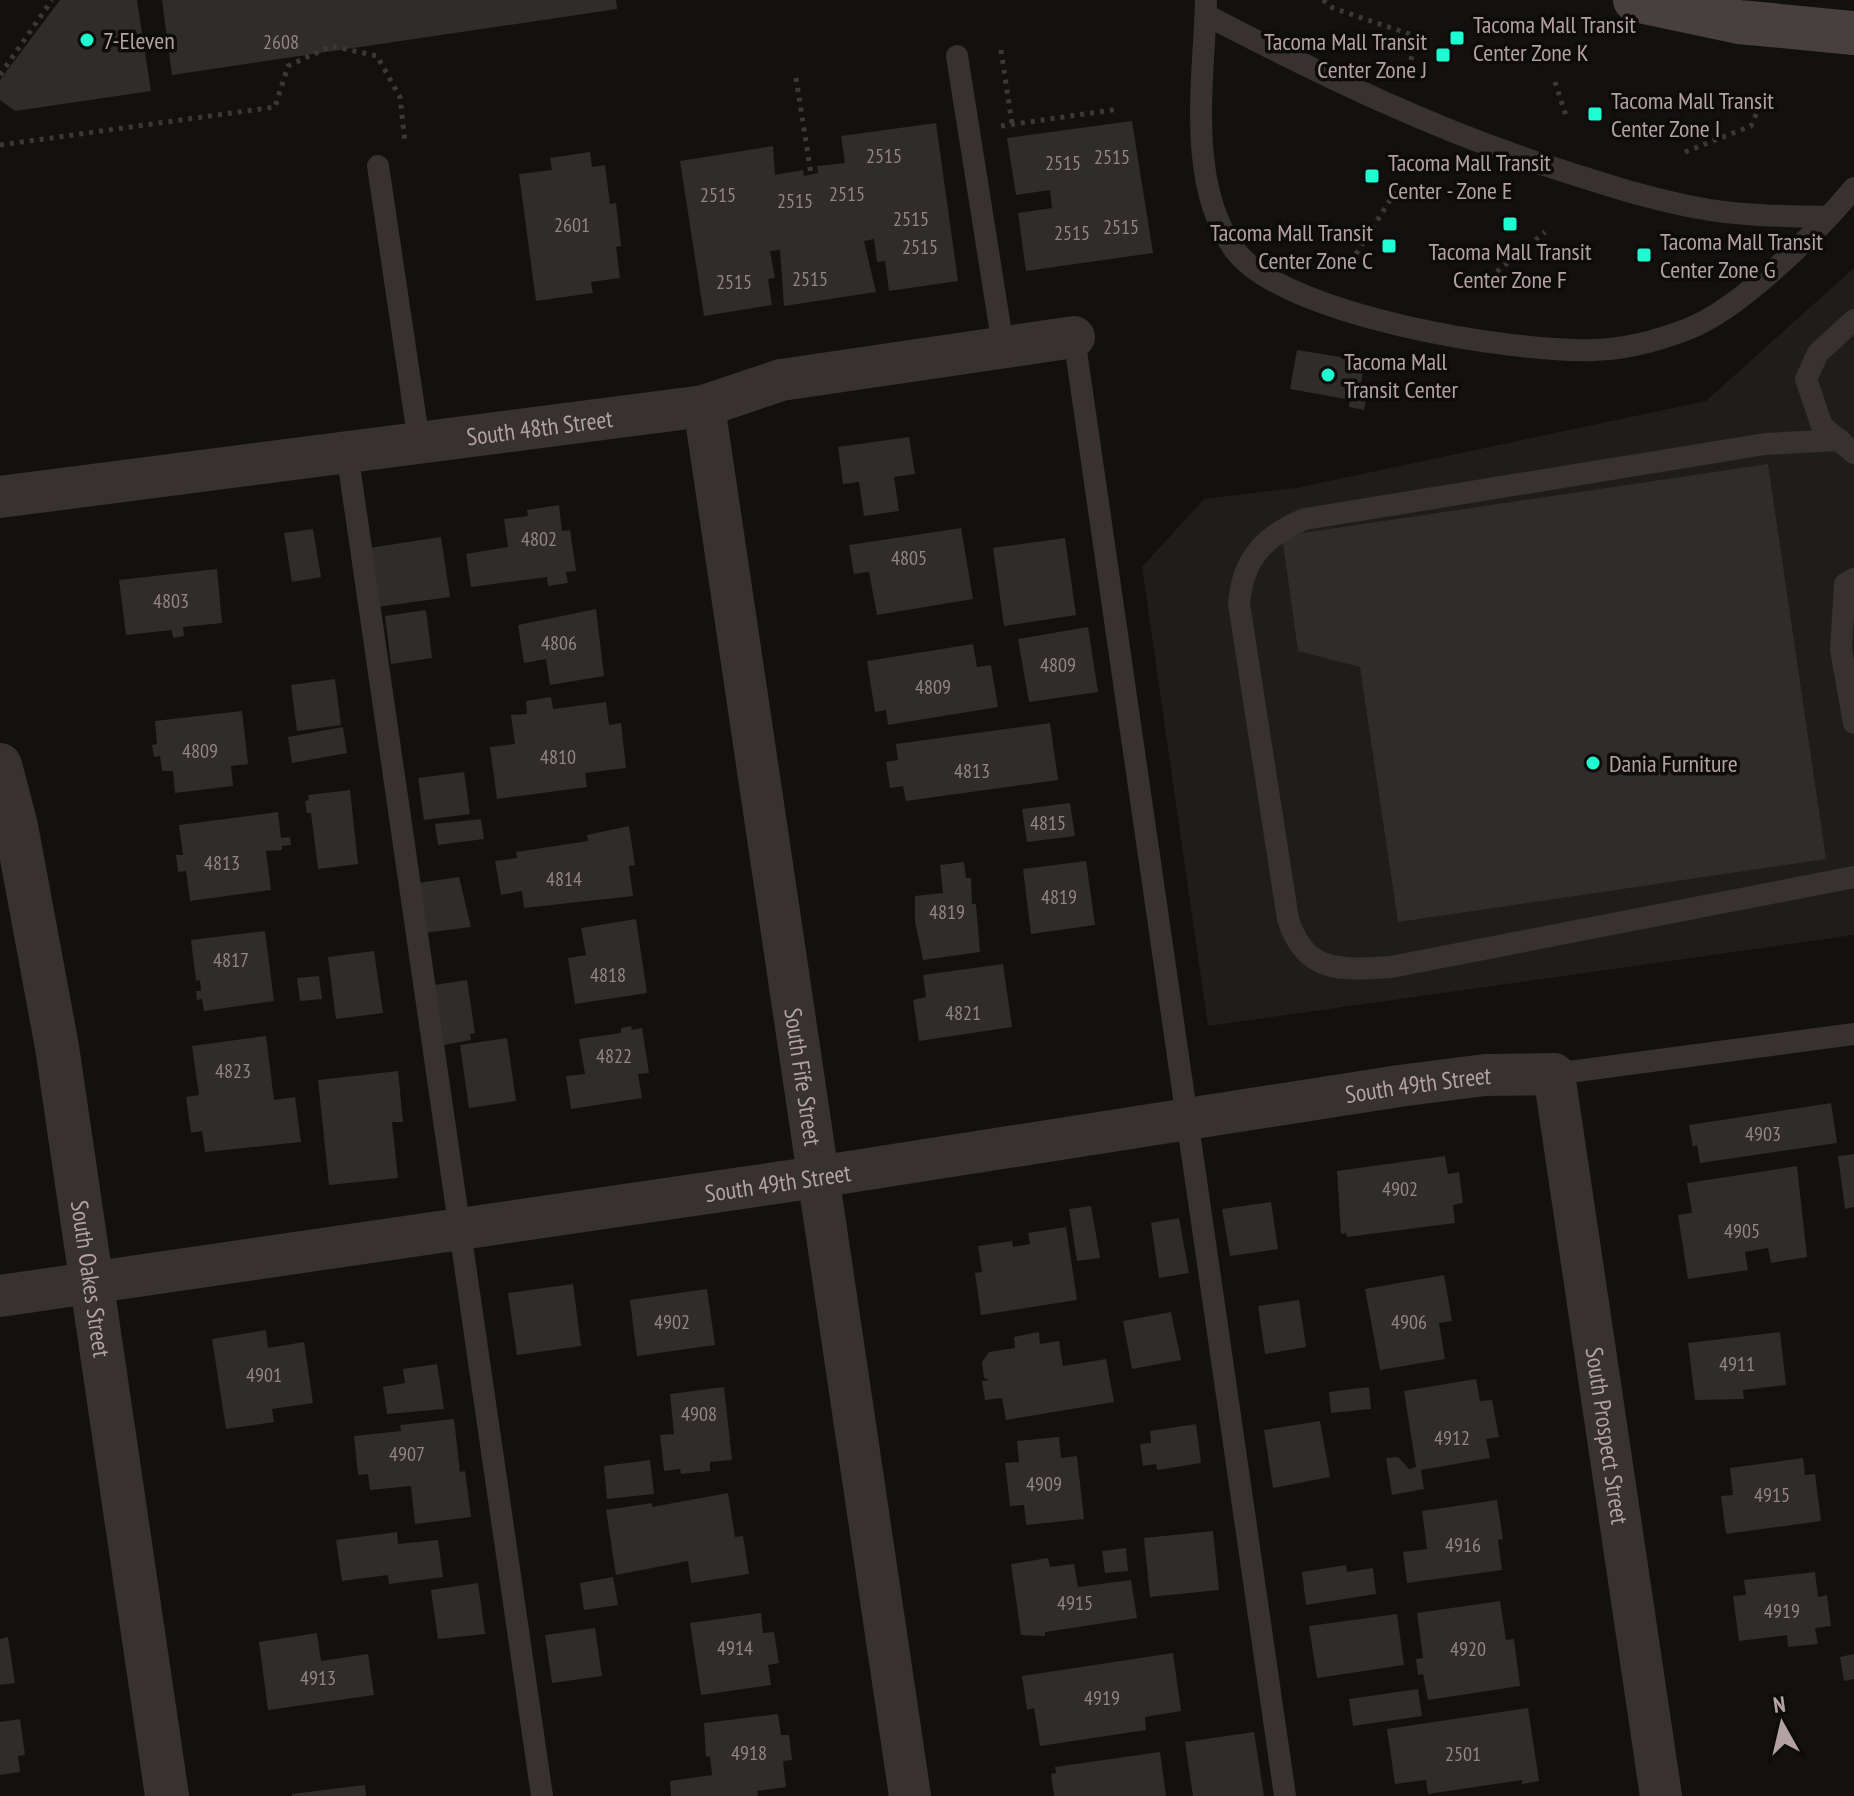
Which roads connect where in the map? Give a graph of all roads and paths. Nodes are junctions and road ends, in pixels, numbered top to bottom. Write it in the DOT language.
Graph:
graph roads {
  1 [pos="52,0"];
  2 [pos="1323,0"];
  3 [pos="1635,0"];
  4 [pos="1206,7"];
  5 [pos="1854,33"];
  6 [pos="1001,50"];
  7 [pos="957,56"];
  8 [pos="1411,60"];
  9 [pos="0,75"];
  10 [pos="796,78"];
  11 [pos="1555,82"];
  12 [pos="1764,97"];
  13 [pos="1119,109"];
  14 [pos="1567,119"];
  15 [pos="1012,124"];
  16 [pos="1003,141"];
  17 [pos="0,145"];
  18 [pos="1685,152"];
  19 [pos="407,157"];
  20 [pos="378,166"];
  21 [pos="811,174"];
  22 [pos="1399,186"];
  23 [pos="1854,188"];
  24 [pos="1826,217"];
  25 [pos="1545,232"];
  26 [pos="1356,254"];
  27 [pos="1489,278"];
  28 [pos="1854,320"];
  29 [pos="1074,337"];
  30 [pos="1003,346"];
  31 [pos="704,406"];
  32 [pos="419,442"];
  33 [pos="1847,446"];
  34 [pos="347,452"];
  35 [pos="0,497"];
  36 [pos="1854,579"];
  37 [pos="1854,723"];
  38 [pos="0,765"];
  39 [pos="1854,877"];
  40 [pos="1854,1034"];
  41 [pos="1554,1074"];
  42 [pos="1187,1119"];
  43 [pos="817,1177"];
  44 [pos="462,1227"];
  45 [pos="93,1282"];
  46 [pos="0,1296"];
  47 [pos="167,1796"];
  48 [pos="542,1796"];
  49 [pos="910,1796"];
  50 [pos="1285,1796"];
  51 [pos="1661,1796"];
  1 -- 9 [label="path"];
  2 -- 8 [label="path"];
  3 -- 5 [label="main road"];
  4 -- 24 [label="lane"];
  4 -- 24 [label="lane"];
  6 -- 15 [label="path"];
  7 -- 30 [label="lane"];
  10 -- 21 [label="path"];
  11 -- 14 [label="path"];
  12 -- 18 [label="path"];
  13 -- 15 [label="path"];
  15 -- 16 [label="path"];
  17 -- 19 [label="path"];
  20 -- 32 [label="lane"];
  22 -- 26 [label="path"];
  23 -- 24 [label="lane"];
  25 -- 27 [label="path"];
  28 -- 33 [label="lane"];
  29 -- 30 [label="street, South 48th Street"];
  29 -- 42 [label="lane"];
  30 -- 31 [label="street, South 48th Street"];
  31 -- 32 [label="street, South 48th Street"];
  31 -- 43 [label="street, South Fife Street"];
  32 -- 34 [label="street, South 48th Street"];
  33 -- 39 [label="lane"];
  34 -- 35 [label="street, South 48th Street"];
  34 -- 44 [label="lane"];
  36 -- 37 [label="lane"];
  38 -- 45 [label="street, South Oakes Street"];
  40 -- 41 [label="lane"];
  41 -- 42 [label="street, South 49th Street"];
  41 -- 51 [label="street, South Prospect Street"];
  42 -- 43 [label="street, South 49th Street"];
  42 -- 50 [label="lane"];
  43 -- 44 [label="street, South 49th Street"];
  43 -- 49 [label="street, South Fife Street"];
  44 -- 45 [label="street, South 49th Street"];
  44 -- 48 [label="lane"];
  45 -- 46 [label="street, South 49th Street"];
  45 -- 47 [label="street, South Oakes Street"];
}
